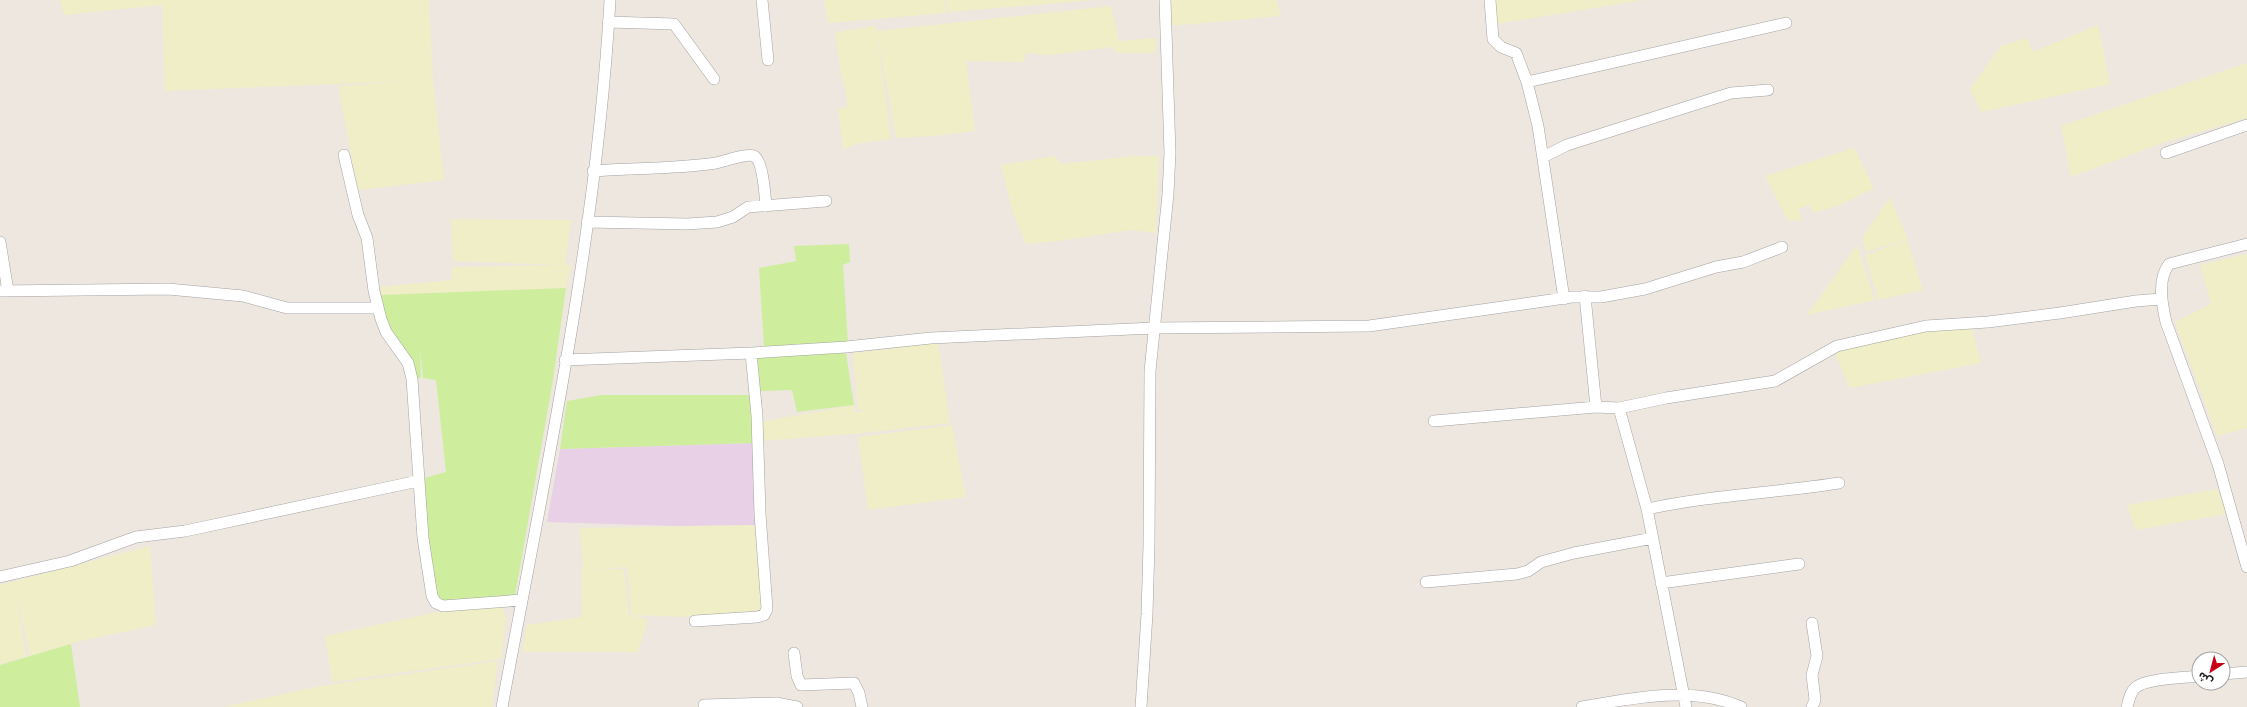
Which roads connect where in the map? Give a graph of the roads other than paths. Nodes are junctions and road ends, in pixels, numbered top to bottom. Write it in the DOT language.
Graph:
graph roads {
  1 [pos="610,0"];
  2 [pos="762,0"];
  3 [pos="1165,0"];
  4 [pos="1490,0"];
  5 [pos="608,22"];
  6 [pos="1786,23"];
  7 [pos="768,60"];
  8 [pos="714,78"];
  9 [pos="1527,82"];
  10 [pos="1768,90"];
  11 [pos="2247,125"];
  12 [pos="2166,153"];
  13 [pos="344,155"];
  14 [pos="1543,157"];
  15 [pos="593,171"];
  16 [pos="826,201"];
  17 [pos="766,206"];
  18 [pos="587,222"];
  19 [pos="0,242"];
  20 [pos="2247,244"];
  21 [pos="1782,247"];
  22 [pos="4,291"];
  23 [pos="1585,296"];
  24 [pos="1564,299"];
  25 [pos="2161,299"];
  26 [pos="378,308"];
  27 [pos="1154,328"];
  28 [pos="751,353"];
  29 [pos="565,360"];
  30 [pos="1596,407"];
  31 [pos="1619,408"];
  32 [pos="1434,421"];
  33 [pos="418,481"];
  34 [pos="1839,483"];
  35 [pos="1647,509"];
  36 [pos="1653,538"];
  37 [pos="1799,564"];
  38 [pos="2247,567"];
  39 [pos="0,577"];
  40 [pos="1426,582"];
  41 [pos="1661,583"];
  42 [pos="522,600"];
  43 [pos="695,621"];
  44 [pos="1812,623"];
  45 [pos="794,653"];
  46 [pos="2247,672"];
  47 [pos="2231,673"];
  48 [pos="2191,677"];
  49 [pos="1684,696"];
  50 [pos="704,704"];
  51 [pos="1614,704"];
  52 [pos="502,707"];
  53 [pos="796,707"];
  54 [pos="862,707"];
  55 [pos="1141,707"];
  56 [pos="1582,707"];
  57 [pos="1686,707"];
  58 [pos="1741,707"];
  59 [pos="1812,707"];
  60 [pos="2127,707"];
  1 -- 5 [label="street"];
  2 -- 7 [label="street"];
  3 -- 27 [label="street"];
  4 -- 9 [label="street"];
  5 -- 8 [label="street"];
  5 -- 15 [label="street"];
  6 -- 9 [label="street"];
  9 -- 14 [label="street"];
  10 -- 14 [label="street"];
  11 -- 12 [label="street"];
  13 -- 26 [label="street"];
  14 -- 24 [label="street"];
  15 -- 17 [label="street"];
  15 -- 18 [label="street"];
  16 -- 17 [label="street"];
  17 -- 18 [label="street"];
  18 -- 29 [label="street"];
  19 -- 22 [label="street"];
  20 -- 25 [label="street"];
  21 -- 23 [label="street"];
  22 -- 26 [label="street"];
  23 -- 24 [label="street"];
  23 -- 30 [label="street"];
  24 -- 27 [label="street"];
  25 -- 31 [label="street"];
  25 -- 38 [label="street"];
  26 -- 33 [label="street"];
  27 -- 28 [label="street"];
  27 -- 55 [label="street"];
  28 -- 29 [label="street"];
  28 -- 43 [label="street"];
  29 -- 42 [label="street"];
  30 -- 31 [label="street"];
  30 -- 32 [label="street"];
  31 -- 35 [label="street"];
  33 -- 39 [label="street"];
  33 -- 42 [label="street"];
  34 -- 35 [label="street"];
  35 -- 36 [label="street"];
  36 -- 40 [label="street"];
  36 -- 41 [label="street"];
  37 -- 41 [label="street"];
  41 -- 49 [label="street"];
  42 -- 52 [label="street"];
  44 -- 59 [label="street"];
  45 -- 54 [label="street"];
  46 -- 47 [label="street"];
  48 -- 60 [label="street"];
  49 -- 51 [label="street"];
  49 -- 57 [label="street"];
  49 -- 58 [label="street"];
  50 -- 53 [label="street"];
  51 -- 56 [label="street"];
}
